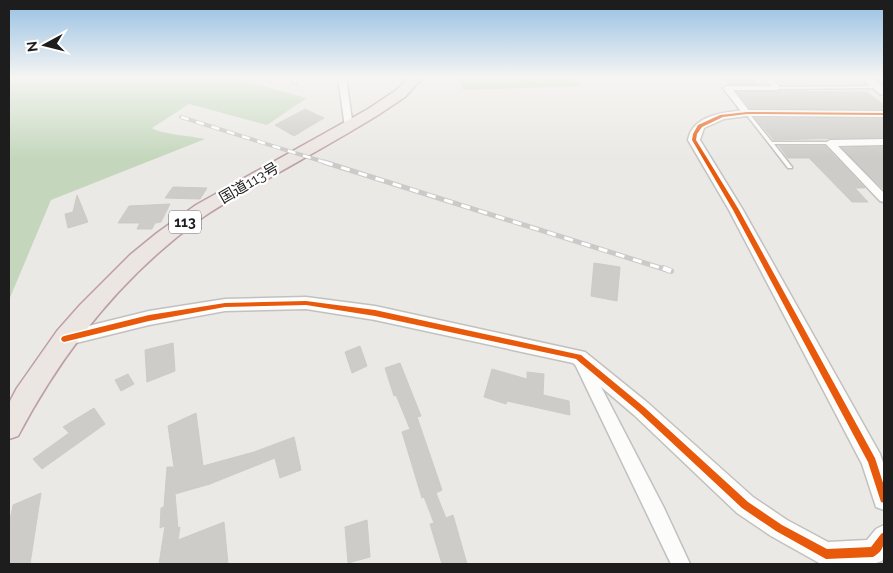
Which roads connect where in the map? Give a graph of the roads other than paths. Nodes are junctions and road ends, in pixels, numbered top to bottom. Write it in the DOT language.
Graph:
graph roads {
  1 [pos="346,105"];
  2 [pos="385,105"];
  3 [pos="740,105"];
  4 [pos="747,113"];
  5 [pos="884,114"];
  6 [pos="349,127"];
  7 [pos="884,142"];
  8 [pos="771,143"];
  9 [pos="830,143"];
  10 [pos="790,166"];
  11 [pos="884,199"];
  12 [pos="64,339"];
  13 [pos="578,357"];
  14 [pos="9,427"];
  15 [pos="884,499"];
  16 [pos="884,537"];
  17 [pos="681,564"];
  1 -- 6 [label="street"];
  2 -- 6 [label="highway, 国道113号 / 113"];
  3 -- 4 [label="street"];
  4 -- 5 [label="street"];
  4 -- 8 [label="lane"];
  4 -- 15 [label="street"];
  6 -- 12 [label="highway, 国道113号 / 113"];
  7 -- 9 [label="street"];
  8 -- 9 [label="lane"];
  8 -- 10 [label="lane"];
  9 -- 11 [label="street"];
  12 -- 13 [label="street"];
  12 -- 14 [label="highway, 国道113号 / 113"];
  13 -- 16 [label="street"];
  13 -- 17 [label="street"];
}
